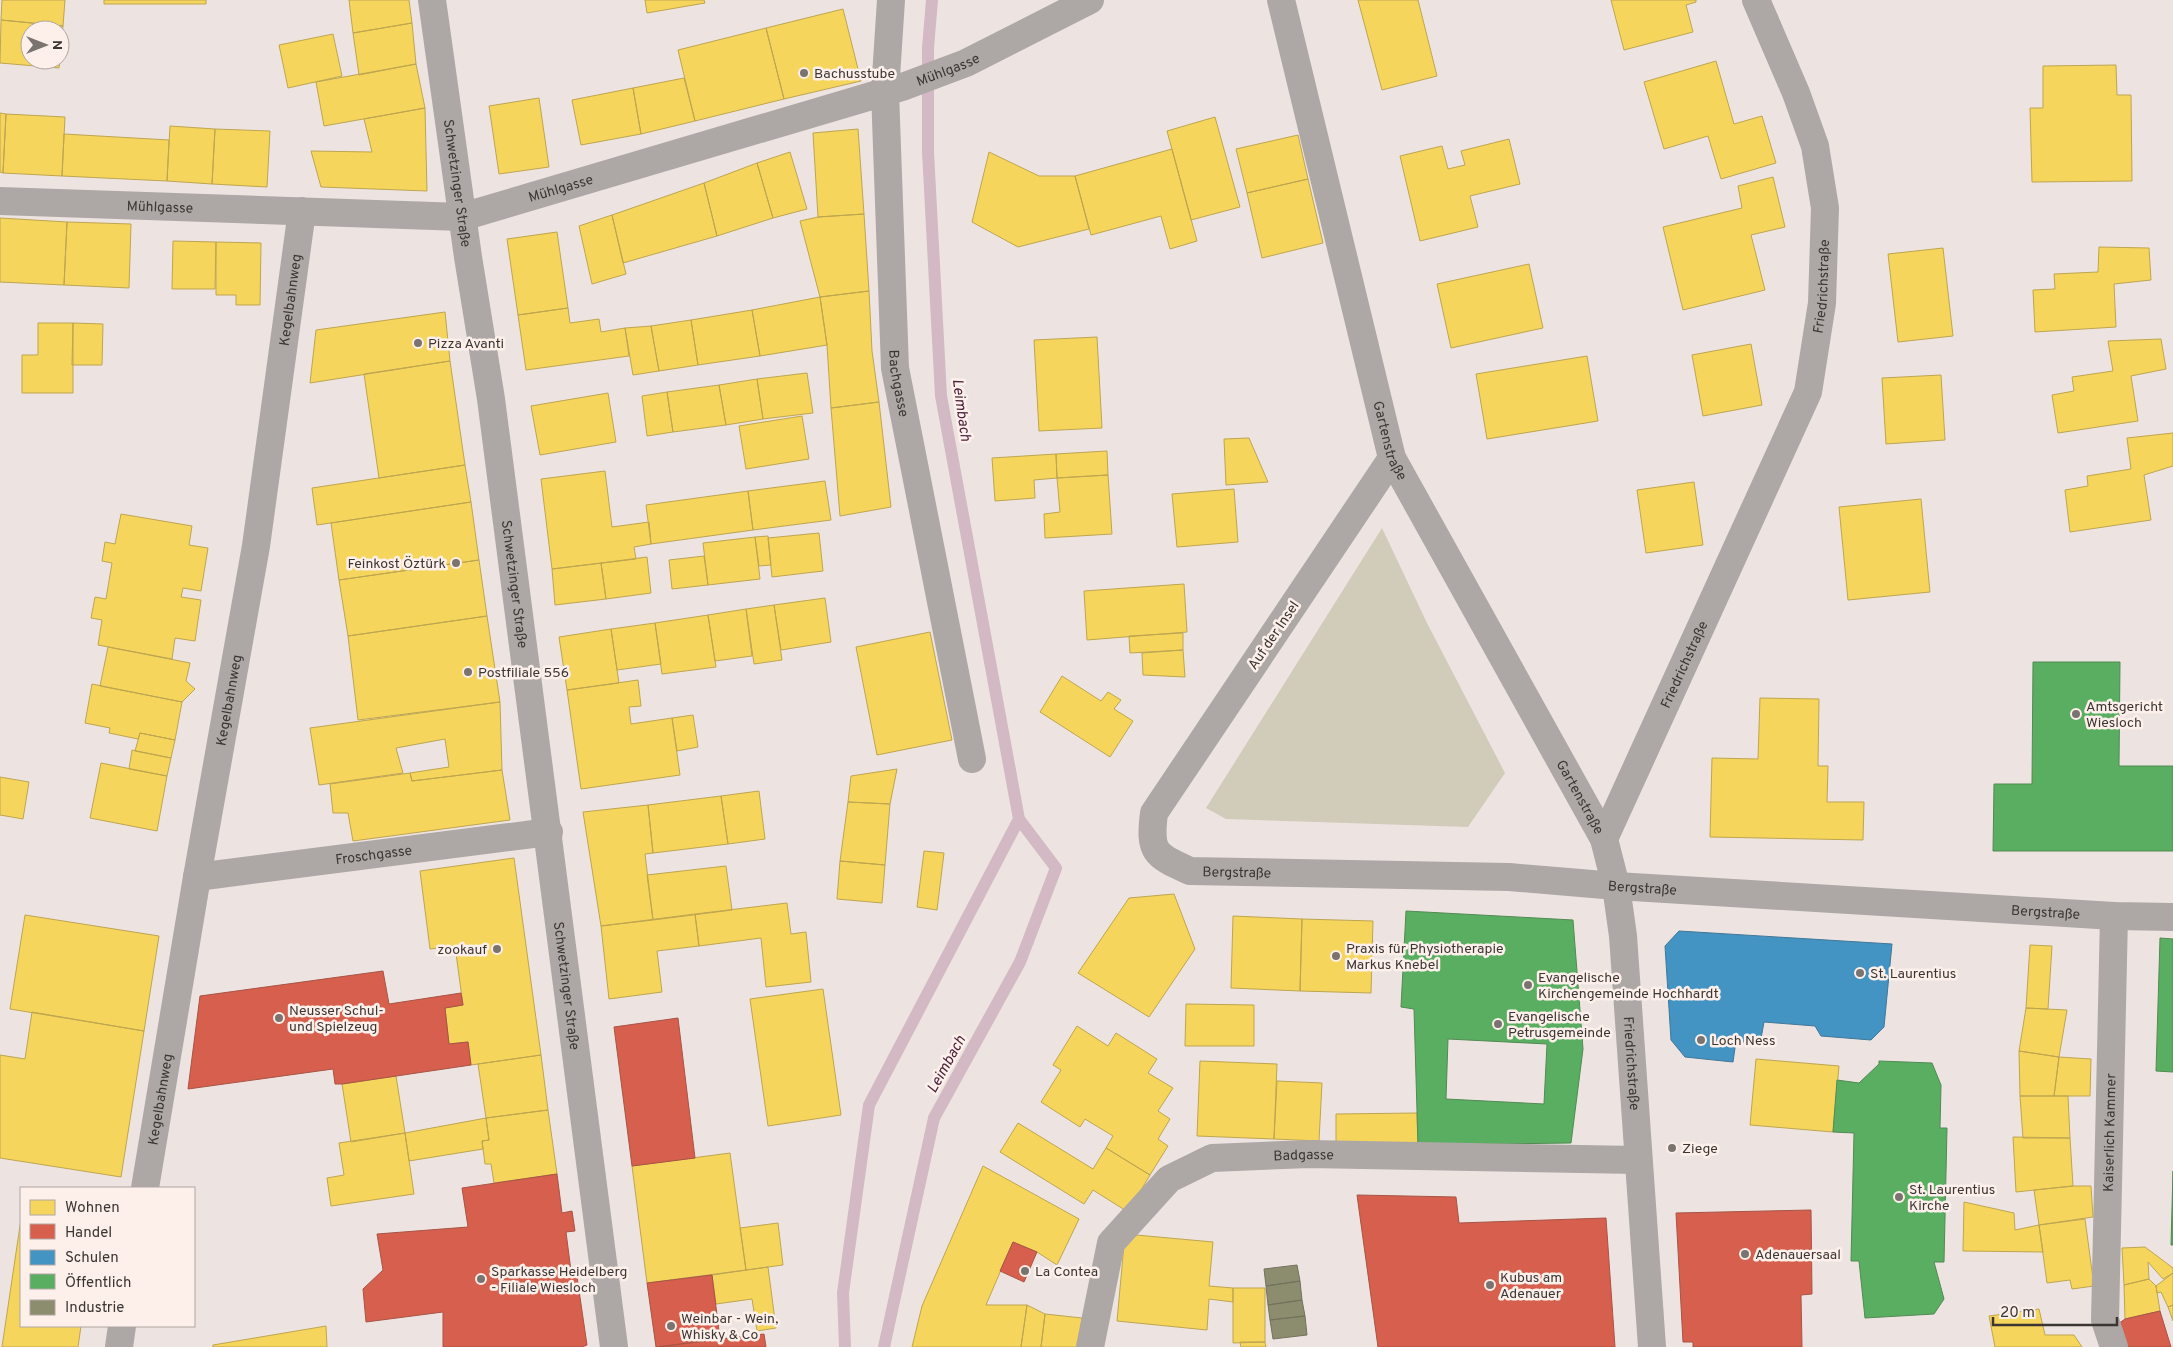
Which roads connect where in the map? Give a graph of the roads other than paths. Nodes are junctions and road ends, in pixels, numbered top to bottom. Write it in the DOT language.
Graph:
graph roads {
  1 [pos="432,0"];
  2 [pos="891,0"];
  3 [pos="1090,0"];
  4 [pos="1281,0"];
  5 [pos="1756,0"];
  6 [pos="895,89"];
  7 [pos="0,201"];
  8 [pos="302,211"];
  9 [pos="462,217"];
  10 [pos="1392,458"];
  11 [pos="972,759"];
  12 [pos="1154,813"];
  13 [pos="549,832"];
  14 [pos="1604,839"];
  15 [pos="197,877"];
  16 [pos="1616,886"];
  17 [pos="2114,916"];
  18 [pos="2173,917"];
  19 [pos="1637,1160"];
  20 [pos="145,1187"];
  21 [pos="122,1327"];
  22 [pos="1090,1342"];
  23 [pos="119,1347"];
  24 [pos="614,1347"];
  25 [pos="1652,1347"];
  26 [pos="2114,1347"];
  1 -- 9 [label="street, Schwetzinger Straße"];
  2 -- 6 [label="street, Bachgasse"];
  3 -- 6 [label="street, Mühlgasse"];
  4 -- 10 [label="street, Gartenstraße"];
  5 -- 14 [label="street, Friedrichstraße"];
  6 -- 9 [label="street, Mühlgasse"];
  6 -- 11 [label="street, Bachgasse"];
  7 -- 8 [label="street, Mühlgasse"];
  8 -- 9 [label="street, Mühlgasse"];
  8 -- 15 [label="street, Kegelbahnweg"];
  9 -- 13 [label="street, Schwetzinger Straße"];
  10 -- 12 [label="street, Auf der Insel"];
  10 -- 14 [label="street, Gartenstraße"];
  12 -- 16 [label="street, Bergstraße"];
  13 -- 15 [label="street, Froschgasse"];
  13 -- 24 [label="street, Schwetzinger Straße"];
  14 -- 16 [label="street, Friedrichstraße"];
  15 -- 20 [label="street, Kegelbahnweg"];
  16 -- 17 [label="street, Bergstraße"];
  16 -- 19 [label="street, Friedrichstraße"];
  17 -- 18 [label="street, Bergstraße"];
  17 -- 26 [label="street, Kaiserlich Kammer"];
  19 -- 22 [label="street, Badgasse"];
  19 -- 25 [label="street, Friedrichstraße"];
  21 -- 23 [label="street"];
}
